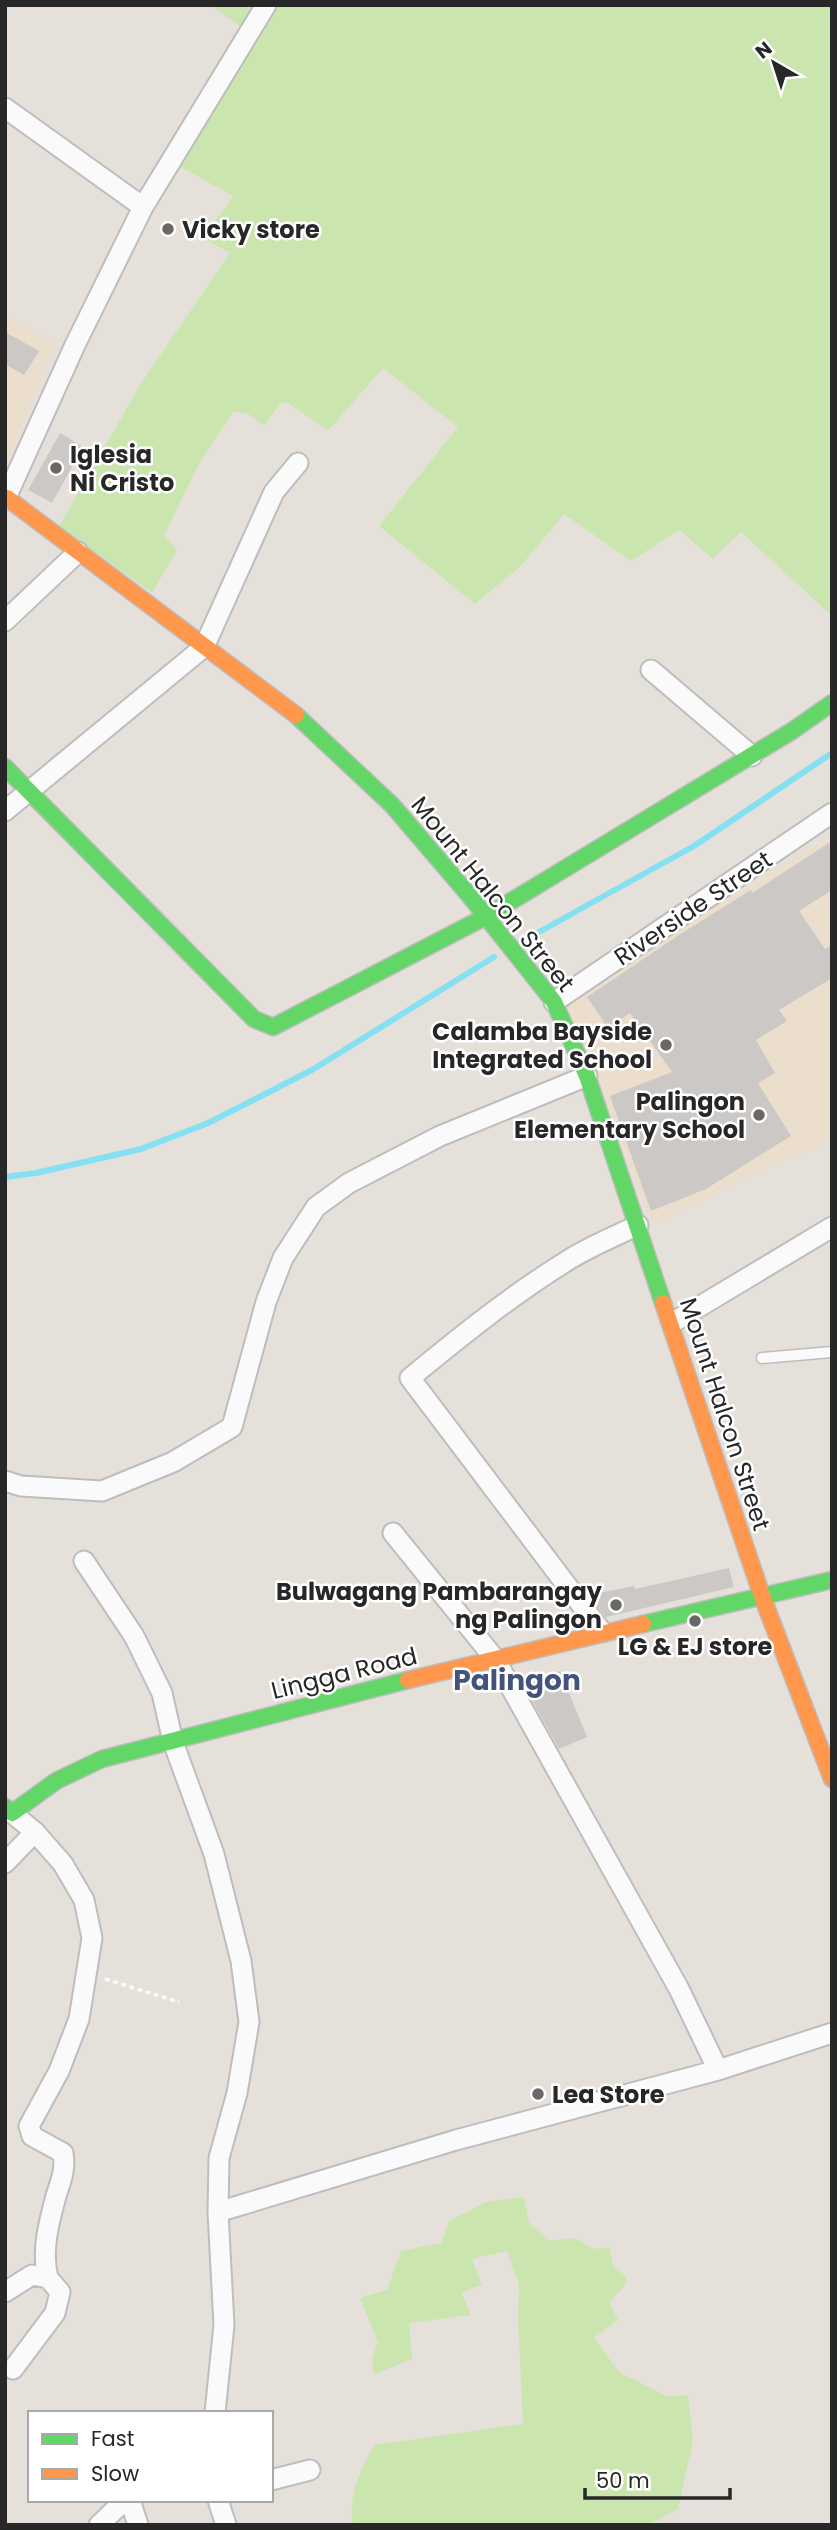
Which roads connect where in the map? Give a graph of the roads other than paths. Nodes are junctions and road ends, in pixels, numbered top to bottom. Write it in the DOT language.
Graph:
graph roads {
  1 [pos="266,5"];
  2 [pos="5,108"];
  3 [pos="143,207"];
  4 [pos="298,463"];
  5 [pos="6,499"];
  6 [pos="78,552"];
  7 [pos="5,621"];
  8 [pos="204,647"];
  9 [pos="651,670"];
  10 [pos="832,703"];
  11 [pos="752,756"];
  12 [pos="5,767"];
  13 [pos="29,791"];
  14 [pos="5,811"];
  15 [pos="832,813"];
  16 [pos="485,917"];
  17 [pos="554,1002"];
  18 [pos="587,1076"];
  19 [pos="638,1225"];
  20 [pos="832,1227"];
  21 [pos="672,1323"];
  22 [pos="832,1352"];
  23 [pos="762,1358"];
  24 [pos="5,1480"];
  25 [pos="393,1533"];
  26 [pos="84,1561"];
  27 [pos="832,1580"];
  28 [pos="762,1596"];
  29 [pos="602,1632"];
  30 [pos="495,1659"];
  31 [pos="173,1742"];
  32 [pos="832,1779"];
  33 [pos="9,1810"];
  34 [pos="35,1832"];
  35 [pos="5,1863"];
  36 [pos="832,2034"];
  37 [pos="718,2070"];
  38 [pos="218,2212"];
  39 [pos="48,2278"];
  40 [pos="5,2292"];
  41 [pos="13,2369"];
  42 [pos="215,2411"];
  43 [pos="310,2470"];
  44 [pos="273,2479"];
  45 [pos="126,2502"];
  46 [pos="129,2502"];
  47 [pos="219,2502"];
  48 [pos="99,2525"];
  49 [pos="138,2525"];
  50 [pos="226,2525"];
  1 -- 3 [label="street"];
  2 -- 3 [label="street"];
  3 -- 5 [label="street"];
  4 -- 8 [label="street"];
  5 -- 6 [label="street, Mount Halcon Street"];
  6 -- 7 [label="street"];
  6 -- 8 [label="street, Mount Halcon Street"];
  8 -- 13 [label="street"];
  8 -- 16 [label="street, Mount Halcon Street"];
  9 -- 11 [label="street"];
  10 -- 11 [label="street"];
  11 -- 16 [label="street"];
  12 -- 13 [label="street"];
  13 -- 14 [label="street"];
  13 -- 16 [label="street"];
  15 -- 17 [label="street, Riverside Street"];
  16 -- 17 [label="street, Mount Halcon Street"];
  17 -- 18 [label="street, Mount Halcon Street"];
  18 -- 19 [label="street, Mount Halcon Street"];
  18 -- 24 [label="street"];
  19 -- 21 [label="street, Mount Halcon Street"];
  19 -- 29 [label="street"];
  20 -- 21 [label="street"];
  21 -- 28 [label="street, Mount Halcon Street"];
  22 -- 23 [label="lane"];
  25 -- 30 [label="street"];
  26 -- 31 [label="street"];
  27 -- 28 [label="street, Lingga Road"];
  28 -- 29 [label="street, Lingga Road"];
  28 -- 32 [label="street, Mount Halcon Street"];
  29 -- 30 [label="street, Lingga Road"];
  30 -- 31 [label="street, Lingga Road"];
  30 -- 37 [label="street"];
  31 -- 33 [label="street, Lingga Road"];
  31 -- 38 [label="street"];
  33 -- 34 [label="street"];
  34 -- 35 [label="street"];
  34 -- 39 [label="street"];
  36 -- 37 [label="street"];
  37 -- 38 [label="street"];
  38 -- 42 [label="street"];
  39 -- 40 [label="street"];
  39 -- 41 [label="street"];
  43 -- 44 [label="street"];
  45 -- 48 [label="street"];
  46 -- 49 [label="street"];
  47 -- 50 [label="street"];
}
